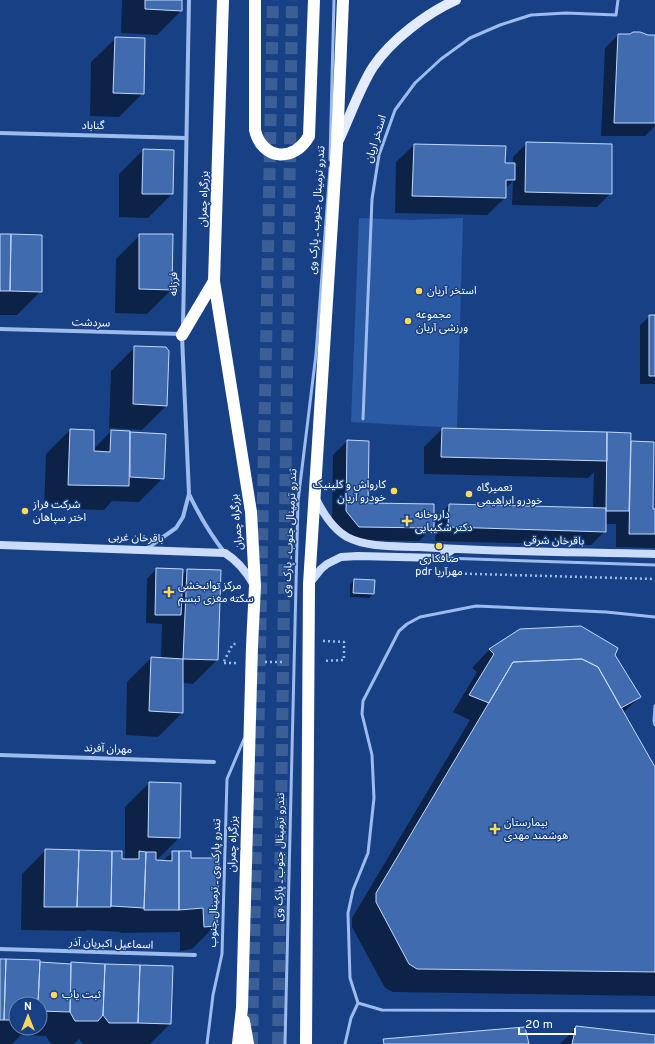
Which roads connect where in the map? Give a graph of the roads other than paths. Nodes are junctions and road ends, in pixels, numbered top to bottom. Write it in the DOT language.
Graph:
graph roads {
  1 [pos="189,0"];
  2 [pos="223,0"];
  3 [pos="255,0"];
  4 [pos="314,0"];
  5 [pos="334,0"];
  6 [pos="343,0"];
  7 [pos="456,0"];
  8 [pos="618,0"];
  9 [pos="0,133"];
  10 [pos="186,138"];
  11 [pos="337,144"];
  12 [pos="214,281"];
  13 [pos="0,329"];
  14 [pos="182,334"];
  15 [pos="363,419"];
  16 [pos="189,494"];
  17 [pos="315,497"];
  18 [pos="0,545"];
  19 [pos="146,550"];
  20 [pos="453,550"];
  21 [pos="225,553"];
  22 [pos="655,554"];
  23 [pos="439,558"];
  24 [pos="655,566"];
  25 [pos="309,584"];
  26 [pos="255,586"];
  27 [pos="655,617"];
  28 [pos="655,706"];
  29 [pos="655,725"];
  30 [pos="250,726"];
  31 [pos="0,755"];
  32 [pos="214,762"];
  33 [pos="0,949"];
  34 [pos="195,955"];
  35 [pos="358,1003"];
  36 [pos="242,1008"];
  37 [pos="655,1011"];
  38 [pos="207,1044"];
  39 [pos="238,1044"];
  40 [pos="248,1044"];
  41 [pos="285,1044"];
  42 [pos="306,1044"];
  43 [pos="344,1044"];
  1 -- 10 [label="street, فرزانه"];
  2 -- 12 [label="highway, بزرگراه چمران"];
  3 -- 4 [label="highway"];
  5 -- 41 [label="lane, تندرو ترمینال جنوب ـ پارک وی"];
  6 -- 11 [label="highway"];
  7 -- 11 [label="main road"];
  8 -- 15 [label="lane, استخر اریان"];
  9 -- 10 [label="street, گناباد"];
  10 -- 14 [label="street, فرزانه"];
  11 -- 17 [label="highway"];
  12 -- 14 [label="highway"];
  12 -- 26 [label="highway, بزرگراه چمران"];
  13 -- 14 [label="street, سردشت"];
  14 -- 16 [label="street, فرزانه"];
  16 -- 19 [label="street, فرزانه"];
  16 -- 21 [label="street"];
  17 -- 20 [label="street, باقرخان شرقی"];
  17 -- 25 [label="highway"];
  18 -- 19 [label="street, باقرخان غربی"];
  19 -- 21 [label="street, باقرخان غربی"];
  20 -- 22 [label="street, باقرخان شرقی"];
  20 -- 23 [label="street"];
  21 -- 26 [label="street"];
  23 -- 24 [label="lane"];
  23 -- 25 [label="street"];
  25 -- 42 [label="highway"];
  26 -- 30 [label="highway, بزرگراه چمران"];
  27 -- 35 [label="lane"];
  28 -- 29 [label="lane"];
  30 -- 36 [label="highway, بزرگراه چمران"];
  30 -- 38 [label="lane, تندرو پارک وی ـ ترمینال جنوب"];
  31 -- 32 [label="street, مهران آفرند"];
  33 -- 34 [label="street, اسماعیل اکبریان آذر"];
  35 -- 37 [label="lane"];
  35 -- 43 [label="lane"];
  36 -- 39 [label="highway, بزرگراه چمران"];
  36 -- 40 [label="highway"];
}
